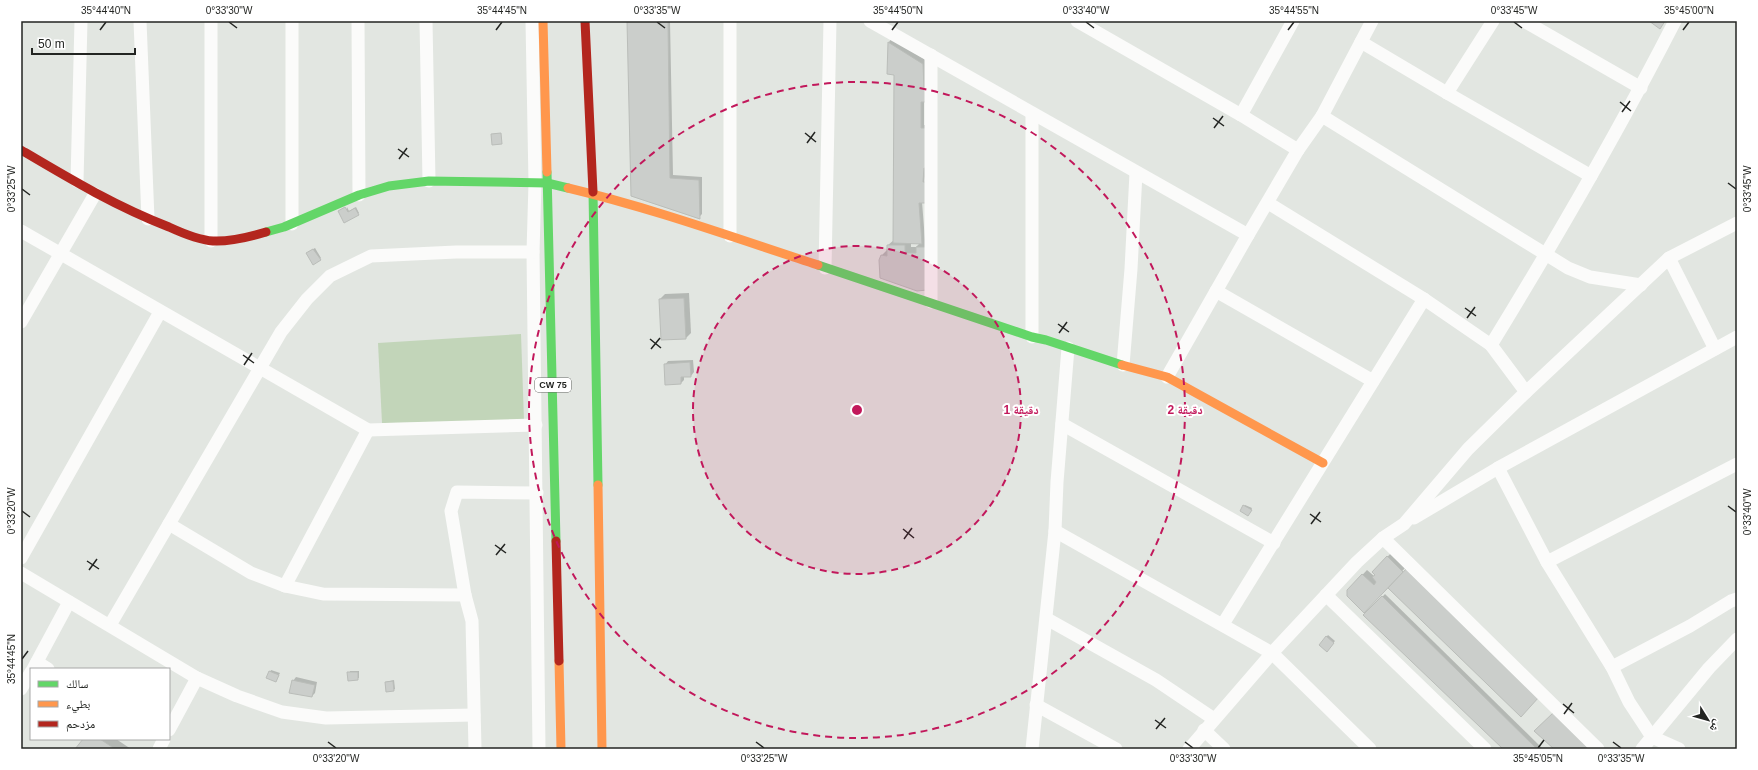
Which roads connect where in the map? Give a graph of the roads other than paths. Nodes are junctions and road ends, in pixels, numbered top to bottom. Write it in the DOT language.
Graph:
graph roads {
  1 [pos="81,21"];
  2 [pos="140,21"];
  3 [pos="211,21"];
  4 [pos="292,21"];
  5 [pos="358,21"];
  6 [pos="426,21"];
  7 [pos="532,21"];
  8 [pos="544,21"];
  9 [pos="585,21"];
  10 [pos="730,21"];
  11 [pos="830,21"];
  12 [pos="870,21"];
  13 [pos="1077,21"];
  14 [pos="1292,21"];
  15 [pos="1372,21"];
  16 [pos="1493,21"];
  17 [pos="1524,21"];
  18 [pos="1675,21"];
  19 [pos="1361,42"];
  20 [pos="931,55"];
  21 [pos="1641,88"];
  22 [pos="1447,93"];
  23 [pos="1032,114"];
  24 [pos="1241,114"];
  25 [pos="1322,116"];
  26 [pos="21,150"];
  27 [pos="1298,150"];
  28 [pos="1136,173"];
  29 [pos="1591,176"];
  30 [pos="77,181"];
  31 [pos="429,181"];
  32 [pos="541,183"];
  33 [pos="95,194"];
  34 [pos="359,194"];
  35 [pos="593,194"];
  36 [pos="1268,203"];
  37 [pos="148,219"];
  38 [pos="1737,222"];
  39 [pos="292,224"];
  40 [pos="21,231"];
  41 [pos="1248,235"];
  42 [pos="730,236"];
  43 [pos="211,241"];
  44 [pos="533,252"];
  45 [pos="60,253"];
  46 [pos="1547,254"];
  47 [pos="1670,258"];
  48 [pos="825,268"];
  49 [pos="1641,285"];
  50 [pos="1216,292"];
  51 [pos="1424,299"];
  52 [pos="931,302"];
  53 [pos="160,312"];
  54 [pos="21,322"];
  55 [pos="1032,337"];
  56 [pos="1737,337"];
  57 [pos="1491,345"];
  58 [pos="1068,348"];
  59 [pos="1716,349"];
  60 [pos="1123,365"];
  61 [pos="260,368"];
  62 [pos="1167,377"];
  63 [pos="1373,381"];
  64 [pos="1526,392"];
  65 [pos="1062,424"];
  66 [pos="536,425"];
  67 [pos="368,430"];
  68 [pos="1323,463"];
  69 [pos="1737,464"];
  70 [pos="1498,468"];
  71 [pos="537,493"];
  72 [pos="169,524"];
  73 [pos="1404,524"];
  74 [pos="1055,531"];
  75 [pos="1383,538"];
  76 [pos="1274,543"];
  77 [pos="21,558"];
  78 [pos="1546,562"];
  79 [pos="21,573"];
  80 [pos="285,586"];
  81 [pos="465,595"];
  82 [pos="1326,595"];
  83 [pos="1737,599"];
  84 [pos="69,602"];
  85 [pos="1047,619"];
  86 [pos="1223,624"];
  87 [pos="110,625"];
  88 [pos="1737,639"];
  89 [pos="1272,653"];
  90 [pos="1612,667"];
  91 [pos="34,668"];
  92 [pos="30,674"];
  93 [pos="197,678"];
  94 [pos="21,689"];
  95 [pos="1036,705"];
  96 [pos="474,716"];
  97 [pos="1214,719"];
  98 [pos="170,728"];
  99 [pos="1204,730"];
  100 [pos="1652,736"];
  101 [pos="164,740"];
  102 [pos="159,749"];
  103 [pos="475,749"];
  104 [pos="539,749"];
  105 [pos="561,749"];
  106 [pos="602,749"];
  107 [pos="1032,749"];
  108 [pos="1116,749"];
  109 [pos="1189,749"];
  110 [pos="1224,749"];
  111 [pos="1370,749"];
  112 [pos="1485,749"];
  113 [pos="1598,749"];
  114 [pos="1642,749"];
  115 [pos="1679,749"];
  1 -- 30 [label="street"];
  2 -- 37 [label="street"];
  3 -- 43 [label="street"];
  4 -- 39 [label="street"];
  5 -- 34 [label="street"];
  6 -- 31 [label="street"];
  7 -- 32 [label="street"];
  8 -- 32 [label="main road, CW 75"];
  9 -- 35 [label="main road"];
  10 -- 42 [label="street"];
  11 -- 48 [label="street"];
  12 -- 20 [label="street"];
  13 -- 24 [label="street"];
  14 -- 24 [label="street"];
  15 -- 19 [label="street"];
  16 -- 22 [label="street"];
  17 -- 21 [label="street"];
  18 -- 21 [label="street"];
  19 -- 22 [label="street"];
  19 -- 25 [label="street"];
  20 -- 23 [label="street"];
  20 -- 52 [label="street"];
  21 -- 29 [label="street"];
  22 -- 29 [label="street"];
  23 -- 28 [label="street"];
  23 -- 55 [label="street"];
  24 -- 27 [label="street"];
  25 -- 27 [label="street"];
  25 -- 46 [label="street"];
  26 -- 30 [label="main road"];
  27 -- 36 [label="street"];
  28 -- 41 [label="street"];
  28 -- 60 [label="street"];
  29 -- 46 [label="street"];
  30 -- 33 [label="main road"];
  31 -- 32 [label="main road"];
  31 -- 34 [label="main road"];
  32 -- 35 [label="main road"];
  32 -- 44 [label="street"];
  32 -- 105 [label="main road, CW 75"];
  33 -- 37 [label="main road"];
  33 -- 45 [label="street"];
  34 -- 39 [label="main road"];
  35 -- 42 [label="main road"];
  35 -- 106 [label="main road"];
  36 -- 41 [label="street"];
  36 -- 51 [label="street"];
  37 -- 43 [label="main road"];
  38 -- 47 [label="street"];
  39 -- 43 [label="main road"];
  40 -- 45 [label="street"];
  41 -- 50 [label="street"];
  42 -- 48 [label="main road"];
  44 -- 61 [label="street"];
  44 -- 66 [label="street"];
  45 -- 53 [label="street"];
  45 -- 54 [label="street"];
  46 -- 49 [label="street"];
  46 -- 57 [label="street"];
  47 -- 49 [label="street"];
  47 -- 59 [label="street"];
  48 -- 52 [label="main road"];
  49 -- 64 [label="street"];
  50 -- 62 [label="street"];
  50 -- 63 [label="street"];
  51 -- 57 [label="street"];
  51 -- 63 [label="street"];
  52 -- 55 [label="main road"];
  53 -- 61 [label="street"];
  53 -- 77 [label="street"];
  55 -- 58 [label="main road"];
  56 -- 59 [label="street"];
  57 -- 64 [label="street"];
  58 -- 60 [label="main road"];
  58 -- 65 [label="street"];
  59 -- 70 [label="street"];
  60 -- 62 [label="main road"];
  61 -- 67 [label="street"];
  61 -- 72 [label="street"];
  62 -- 68 [label="main road"];
  63 -- 68 [label="street"];
  64 -- 73 [label="street"];
  65 -- 74 [label="street"];
  65 -- 76 [label="street"];
  66 -- 67 [label="street"];
  66 -- 71 [label="street"];
  67 -- 80 [label="street"];
  68 -- 76 [label="street"];
  69 -- 78 [label="street"];
  70 -- 73 [label="street"];
  70 -- 78 [label="street"];
  71 -- 81 [label="street"];
  71 -- 104 [label="street"];
  72 -- 80 [label="street"];
  72 -- 87 [label="street"];
  73 -- 75 [label="street"];
  74 -- 85 [label="street"];
  74 -- 86 [label="street"];
  75 -- 82 [label="street"];
  75 -- 113 [label="street"];
  76 -- 86 [label="street"];
  78 -- 90 [label="street"];
  79 -- 84 [label="street"];
  80 -- 81 [label="street"];
  81 -- 96 [label="street"];
  82 -- 89 [label="street"];
  82 -- 112 [label="street"];
  83 -- 90 [label="street"];
  84 -- 87 [label="street"];
  84 -- 91 [label="street"];
  85 -- 95 [label="street"];
  85 -- 97 [label="street"];
  86 -- 89 [label="street"];
  87 -- 93 [label="street"];
  88 -- 100 [label="street"];
  89 -- 97 [label="street"];
  89 -- 111 [label="street"];
  90 -- 100 [label="street"];
  92 -- 94 [label="street"];
  93 -- 96 [label="street"];
  93 -- 98 [label="street"];
  95 -- 107 [label="street"];
  95 -- 108 [label="street"];
  96 -- 103 [label="street"];
  97 -- 99 [label="street"];
  99 -- 109 [label="street"];
  99 -- 110 [label="street"];
  100 -- 114 [label="street"];
  100 -- 115 [label="street"];
  101 -- 102 [label="street"];
}
